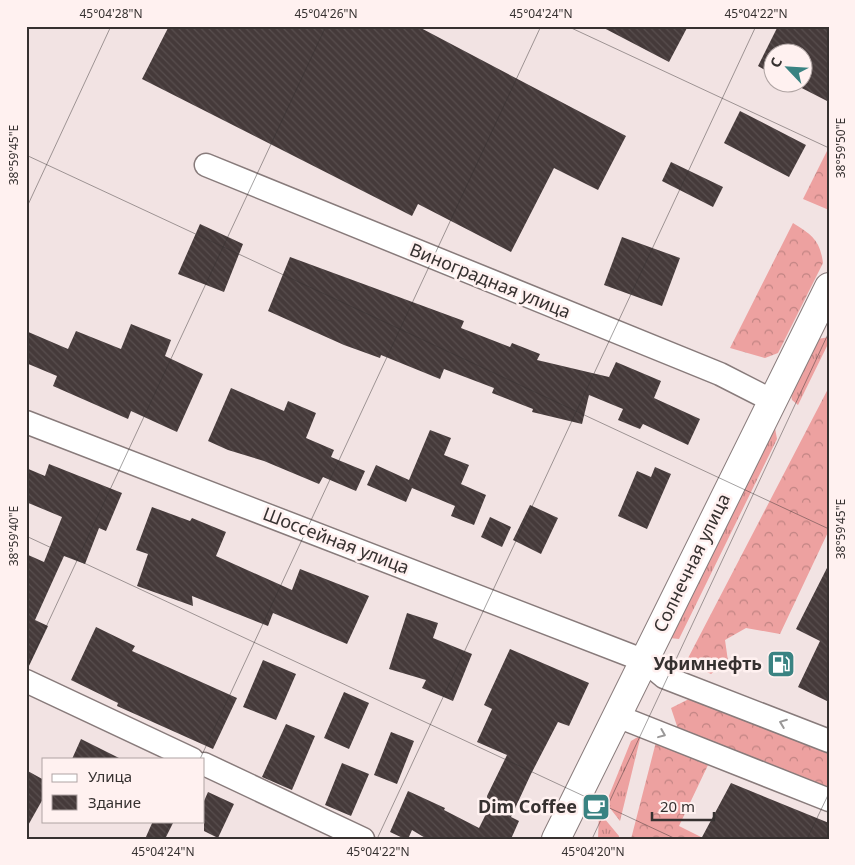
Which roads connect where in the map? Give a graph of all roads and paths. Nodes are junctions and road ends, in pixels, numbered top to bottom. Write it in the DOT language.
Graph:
graph roads {
  1 [pos="206,166"];
  2 [pos="829,287"];
  3 [pos="771,400"];
  4 [pos="26,422"];
  5 [pos="645,660"];
  6 [pos="26,681"];
  7 [pos="617,716"];
  8 [pos="829,741"];
  9 [pos="190,758"];
  10 [pos="205,764"];
  11 [pos="829,800"];
  12 [pos="363,839"];
  13 [pos="556,839"];
  1 -- 3 [label="street, Виноградная улица"];
  2 -- 3 [label="main road, Солнечная улица"];
  3 -- 5 [label="main road, Солнечная улица"];
  4 -- 5 [label="street, Шоссейная улица"];
  5 -- 7 [label="main road, Солнечная улица"];
  8 -- 5 [label="street, Шоссейная улица, one-way"];
  6 -- 9 [label="street"];
  7 -- 11 [label="street, one-way"];
  7 -- 13 [label="main road, Солнечная улица"];
  10 -- 12 [label="street"];
}
